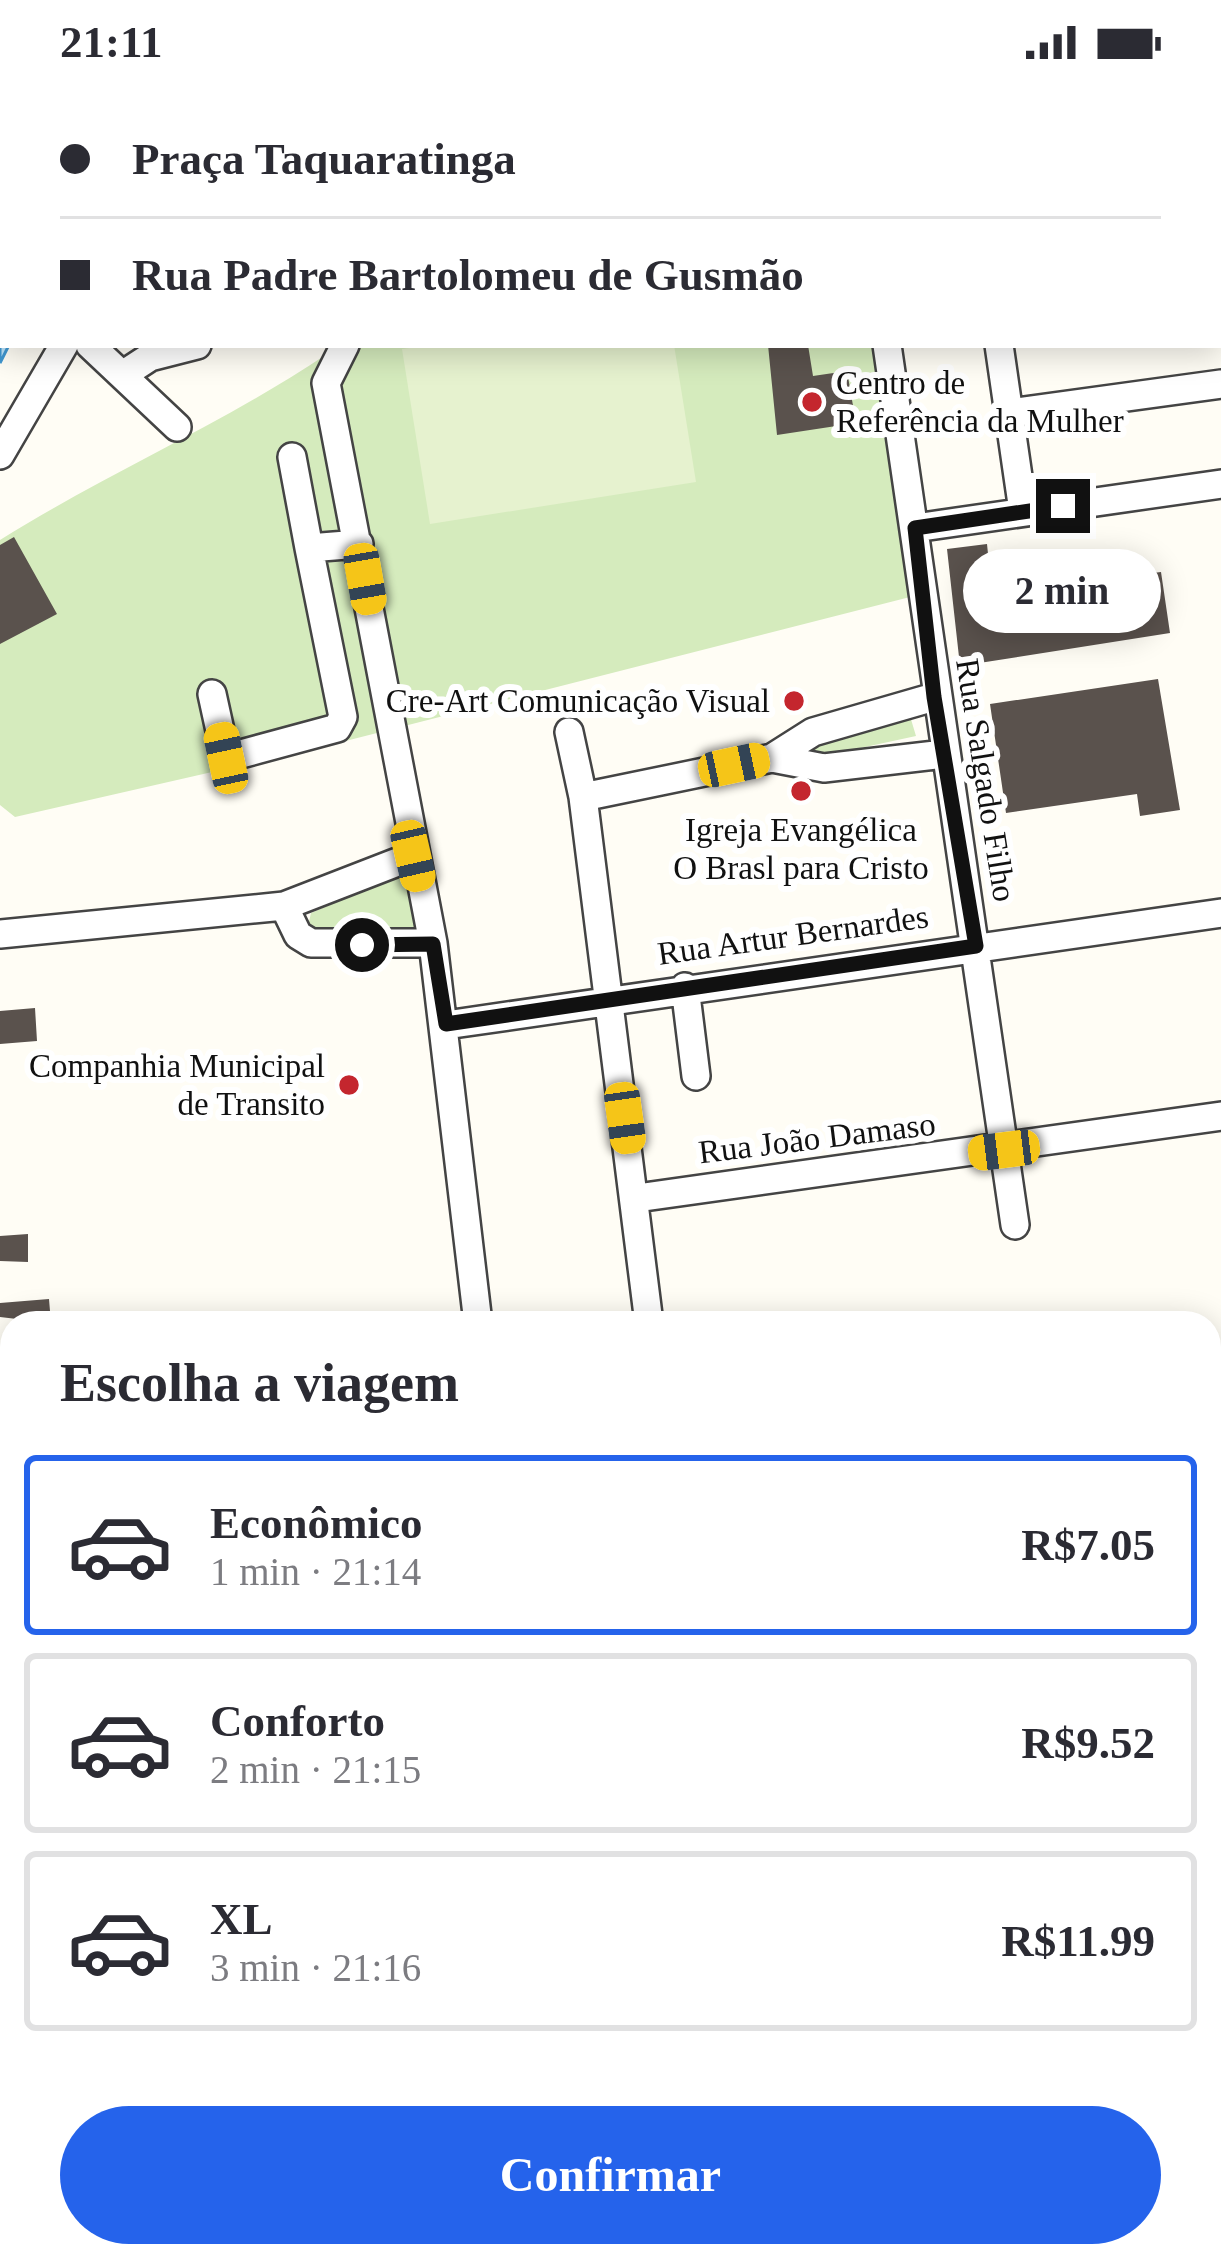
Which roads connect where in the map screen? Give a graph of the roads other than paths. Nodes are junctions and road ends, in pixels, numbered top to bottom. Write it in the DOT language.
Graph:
graph roads {
  1 [pos="62,348"];
  2 [pos="94,348"];
  3 [pos="185,348"];
  4 [pos="344,348"];
  5 [pos="887,348"];
  6 [pos="999,348"];
  7 [pos="124,374"];
  8 [pos="1221,383"];
  9 [pos="1009,413"];
  10 [pos="177,428"];
  11 [pos="0,454"];
  12 [pos="292,458"];
  13 [pos="1221,484"];
  14 [pos="1023,511"];
  15 [pos="915,528"];
  16 [pos="359,544"];
  17 [pos="310,548"];
  18 [pos="212,694"];
  19 [pos="934,697"];
  20 [pos="569,732"];
  21 [pos="944,754"];
  22 [pos="772,758"];
  23 [pos="584,797"];
  24 [pos="413,856"];
  25 [pos="284,906"];
  26 [pos="1221,914"];
  27 [pos="0,934"];
  28 [pos="433,944"];
  29 [pos="976,946"];
  30 [pos="685,987"];
  31 [pos="607,998"];
  32 [pos="446,1024"];
  33 [pos="696,1076"];
  34 [pos="1221,1116"];
  35 [pos="1004,1150"];
  36 [pos="637,1198"];
  37 [pos="1015,1226"];
  38 [pos="477,1311"];
  39 [pos="648,1311"];
  1 -- 11 [label="street"];
  2 -- 7 [label="street"];
  3 -- 7 [label="street"];
  4 -- 16 [label="street"];
  5 -- 15 [label="street, Rua Salgado Filho"];
  6 -- 9 [label="street"];
  7 -- 10 [label="street"];
  8 -- 9 [label="street"];
  9 -- 14 [label="street"];
  12 -- 17 [label="street"];
  13 -- 14 [label="street"];
  14 -- 15 [label="street"];
  15 -- 19 [label="street, Rua Salgado Filho"];
  16 -- 17 [label="street"];
  16 -- 24 [label="street"];
  17 -- 18 [label="street"];
  19 -- 21 [label="street, Rua Salgado Filho"];
  19 -- 22 [label="street"];
  20 -- 23 [label="street"];
  21 -- 22 [label="street"];
  21 -- 29 [label="street, Rua Salgado Filho"];
  22 -- 23 [label="street"];
  23 -- 31 [label="street"];
  24 -- 25 [label="street"];
  24 -- 28 [label="street"];
  25 -- 27 [label="street"];
  25 -- 28 [label="street"];
  26 -- 29 [label="street, Rua Artur Bernardes"];
  28 -- 32 [label="street"];
  29 -- 30 [label="street, Rua Artur Bernardes"];
  29 -- 35 [label="street, Rua Salgado Filho"];
  30 -- 31 [label="street, Rua Artur Bernardes"];
  30 -- 33 [label="street"];
  31 -- 32 [label="street, Rua Artur Bernardes"];
  31 -- 36 [label="street"];
  32 -- 38 [label="street"];
  34 -- 35 [label="street, Rua João Damaso"];
  35 -- 36 [label="street, Rua João Damaso"];
  35 -- 37 [label="street, Rua Salgado Filho"];
  36 -- 39 [label="street"];
}
